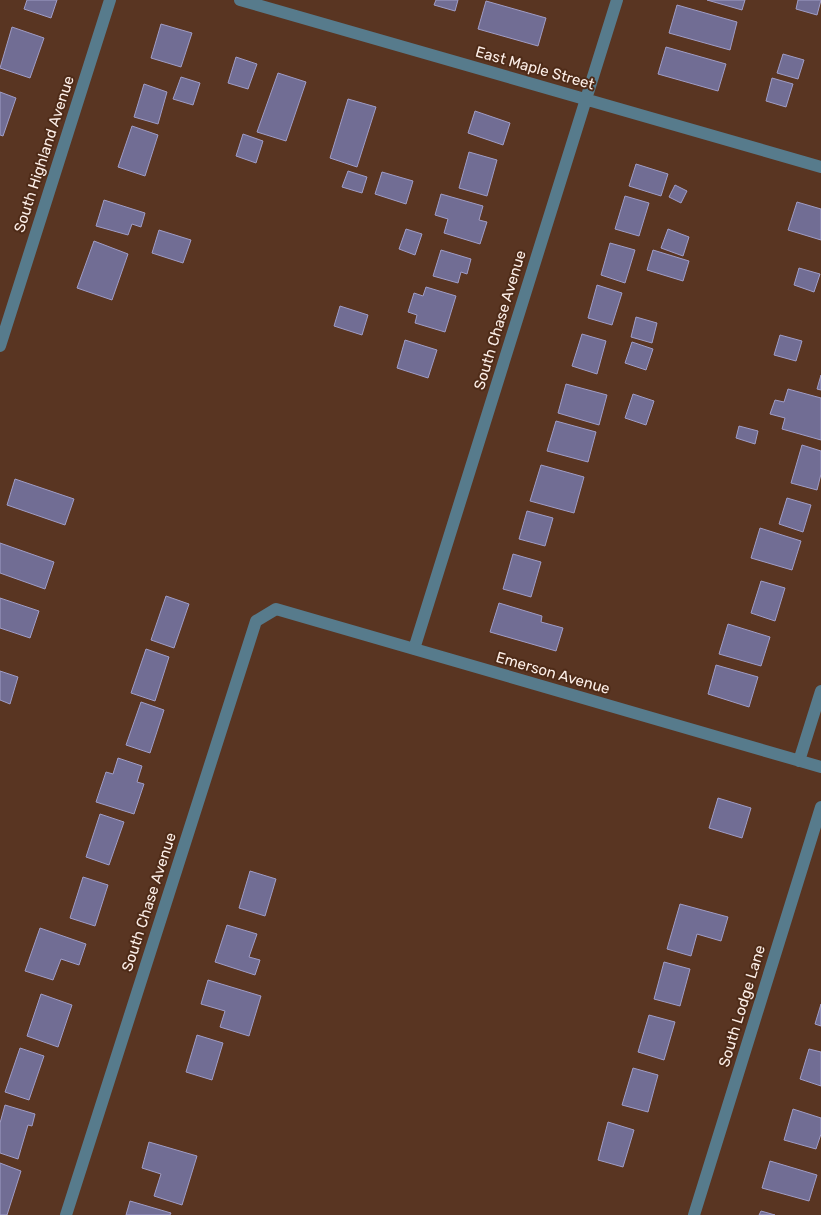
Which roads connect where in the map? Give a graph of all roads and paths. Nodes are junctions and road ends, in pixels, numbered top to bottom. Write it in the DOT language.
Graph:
graph roads {
  1 [pos="110,0"];
  2 [pos="240,0"];
  3 [pos="617,0"];
  4 [pos="586,99"];
  5 [pos="821,167"];
  6 [pos="0,346"];
  7 [pos="276,609"];
  8 [pos="414,649"];
  9 [pos="821,692"];
  10 [pos="799,761"];
  11 [pos="821,767"];
  12 [pos="821,807"];
  13 [pos="66,1215"];
  14 [pos="694,1215"];
  1 -- 6 [label="street, South Highland Avenue"];
  2 -- 4 [label="street, East Maple Street"];
  3 -- 4 [label="street, South Chase Avenue"];
  4 -- 5 [label="street, East Maple Street"];
  4 -- 8 [label="street, South Chase Avenue"];
  7 -- 8 [label="street, Emerson Avenue"];
  7 -- 13 [label="street, South Chase Avenue"];
  8 -- 10 [label="street, Emerson Avenue"];
  9 -- 10 [label="street"];
  10 -- 11 [label="street, Emerson Avenue"];
  12 -- 14 [label="street, South Lodge Lane"];
}
